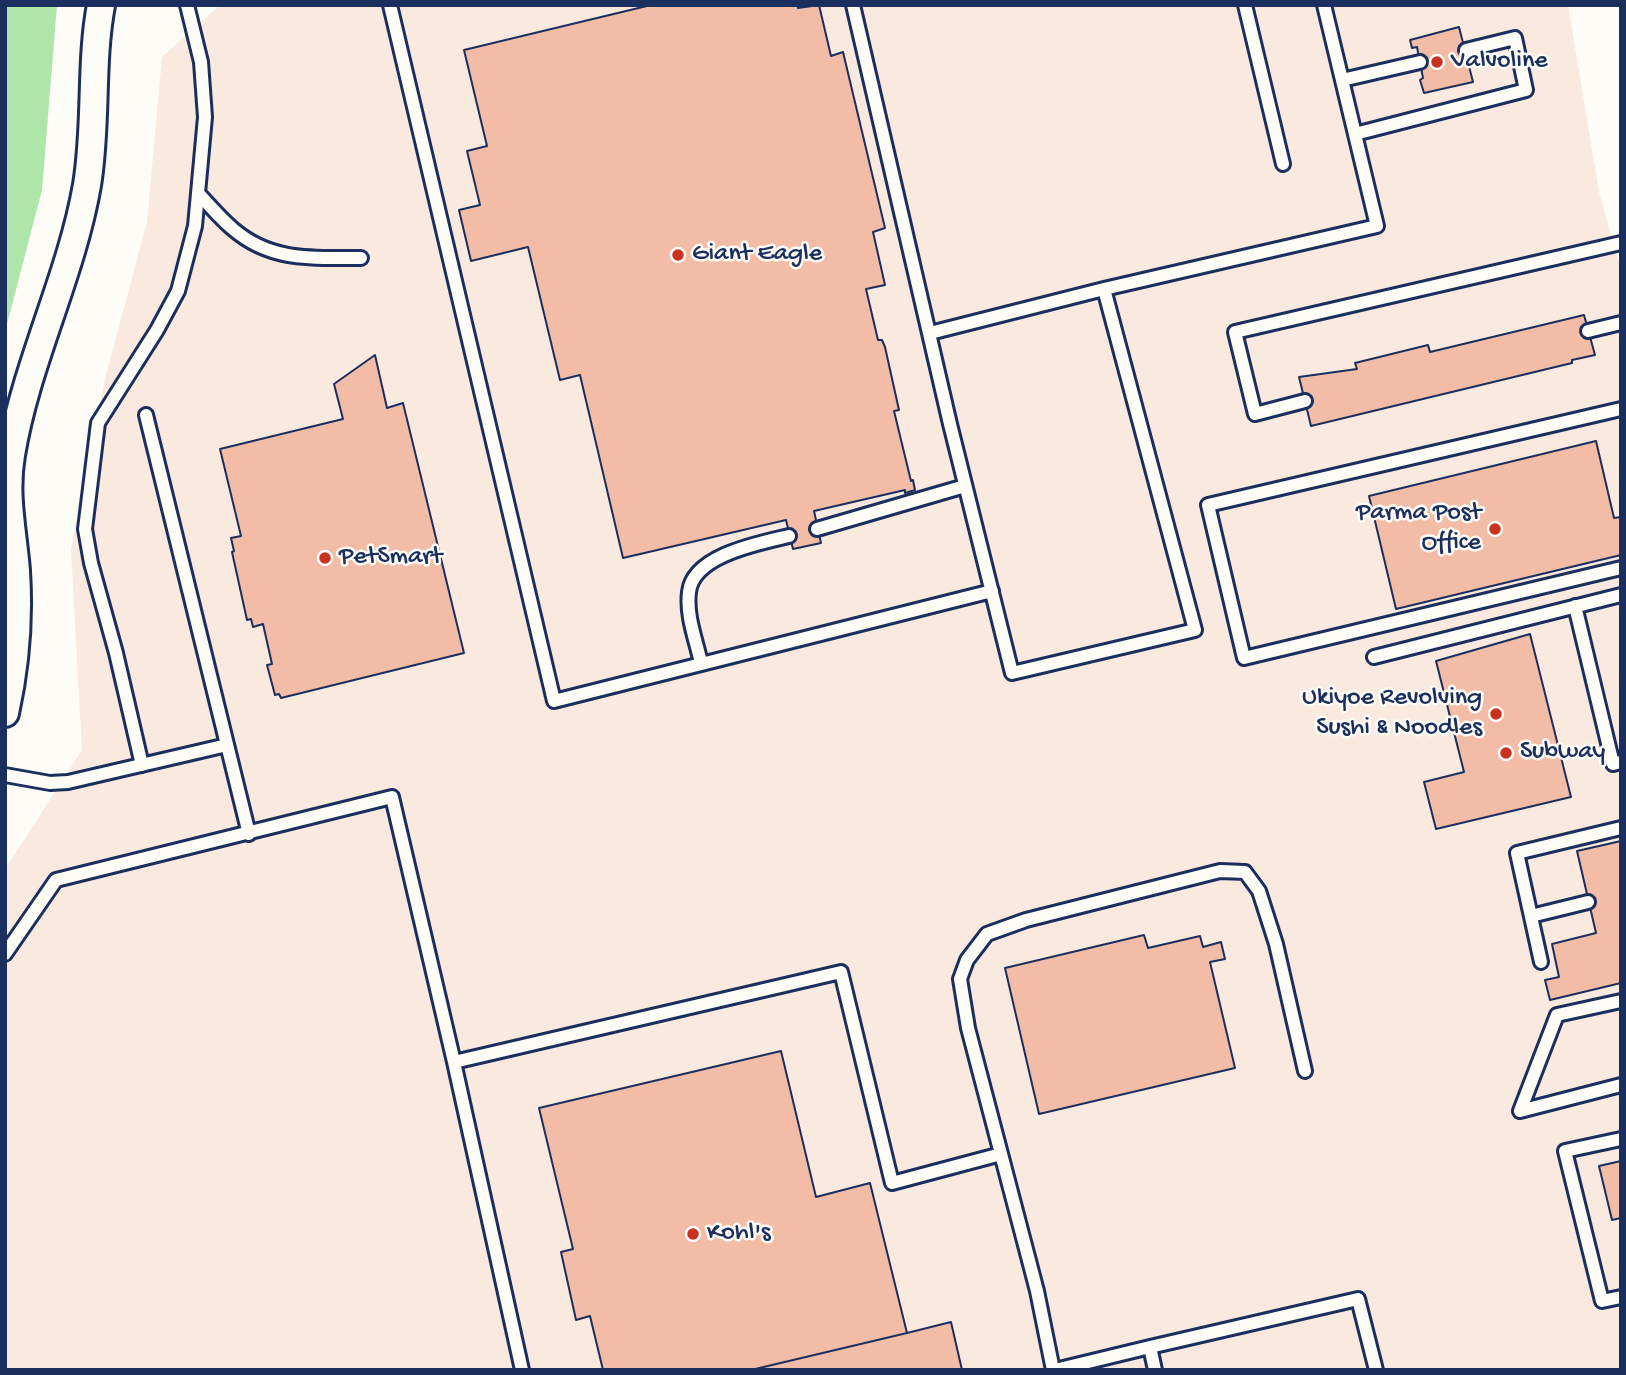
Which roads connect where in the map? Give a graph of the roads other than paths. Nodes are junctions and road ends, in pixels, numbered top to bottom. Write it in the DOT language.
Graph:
graph roads {
  1 [pos="101,5"];
  2 [pos="187,5"];
  3 [pos="390,5"];
  4 [pos="853,5"];
  5 [pos="1245,5"];
  6 [pos="1324,5"];
  7 [pos="1466,50"];
  8 [pos="1420,62"];
  9 [pos="1342,80"];
  10 [pos="1355,134"];
  11 [pos="1283,164"];
  12 [pos="199,194"];
  13 [pos="1621,243"];
  14 [pos="361,258"];
  15 [pos="1104,289"];
  16 [pos="1621,323"];
  17 [pos="1588,331"];
  18 [pos="930,333"];
  19 [pos="1305,401"];
  20 [pos="1621,409"];
  21 [pos="146,415"];
  22 [pos="965,486"];
  23 [pos="817,529"];
  24 [pos="789,536"];
  25 [pos="1621,568"];
  26 [pos="992,591"];
  27 [pos="1621,595"];
  28 [pos="1575,606"];
  29 [pos="1374,657"];
  30 [pos="701,663"];
  31 [pos="5,713"];
  32 [pos="227,745"];
  33 [pos="1621,762"];
  34 [pos="142,765"];
  35 [pos="5,775"];
  36 [pos="1621,828"];
  37 [pos="249,834"];
  38 [pos="1588,902"];
  39 [pos="1531,916"];
  40 [pos="5,954"];
  41 [pos="1541,962"];
  42 [pos="1621,1000"];
  43 [pos="454,1062"];
  44 [pos="1305,1071"];
  45 [pos="1621,1086"];
  46 [pos="1621,1139"];
  47 [pos="1001,1154"];
  48 [pos="1621,1297"];
  49 [pos="1150,1347"];
  50 [pos="522,1370"];
  51 [pos="1054,1370"];
  52 [pos="1155,1370"];
  53 [pos="1376,1370"];
  1 -- 31 [label="street"];
  2 -- 12 [label="lane"];
  3 -- 30 [label="lane"];
  4 -- 18 [label="lane"];
  5 -- 11 [label="lane"];
  6 -- 9 [label="lane"];
  7 -- 10 [label="lane"];
  8 -- 9 [label="lane"];
  9 -- 10 [label="lane"];
  10 -- 15 [label="lane"];
  12 -- 14 [label="lane"];
  12 -- 34 [label="lane"];
  13 -- 19 [label="lane"];
  15 -- 18 [label="lane"];
  15 -- 26 [label="lane"];
  16 -- 17 [label="lane"];
  18 -- 22 [label="lane"];
  20 -- 25 [label="lane"];
  21 -- 32 [label="lane"];
  22 -- 23 [label="lane"];
  22 -- 26 [label="lane"];
  24 -- 30 [label="lane"];
  26 -- 30 [label="lane"];
  27 -- 28 [label="lane"];
  28 -- 29 [label="lane"];
  28 -- 33 [label="lane"];
  32 -- 34 [label="lane"];
  32 -- 37 [label="lane"];
  34 -- 35 [label="lane"];
  36 -- 39 [label="lane"];
  37 -- 40 [label="lane"];
  37 -- 43 [label="lane"];
  38 -- 39 [label="lane"];
  39 -- 41 [label="lane"];
  42 -- 45 [label="lane"];
  43 -- 47 [label="lane"];
  43 -- 50 [label="lane"];
  44 -- 47 [label="lane"];
  46 -- 48 [label="lane"];
  47 -- 51 [label="lane"];
  49 -- 51 [label="lane"];
  49 -- 52 [label="lane"];
  49 -- 53 [label="lane"];
}
